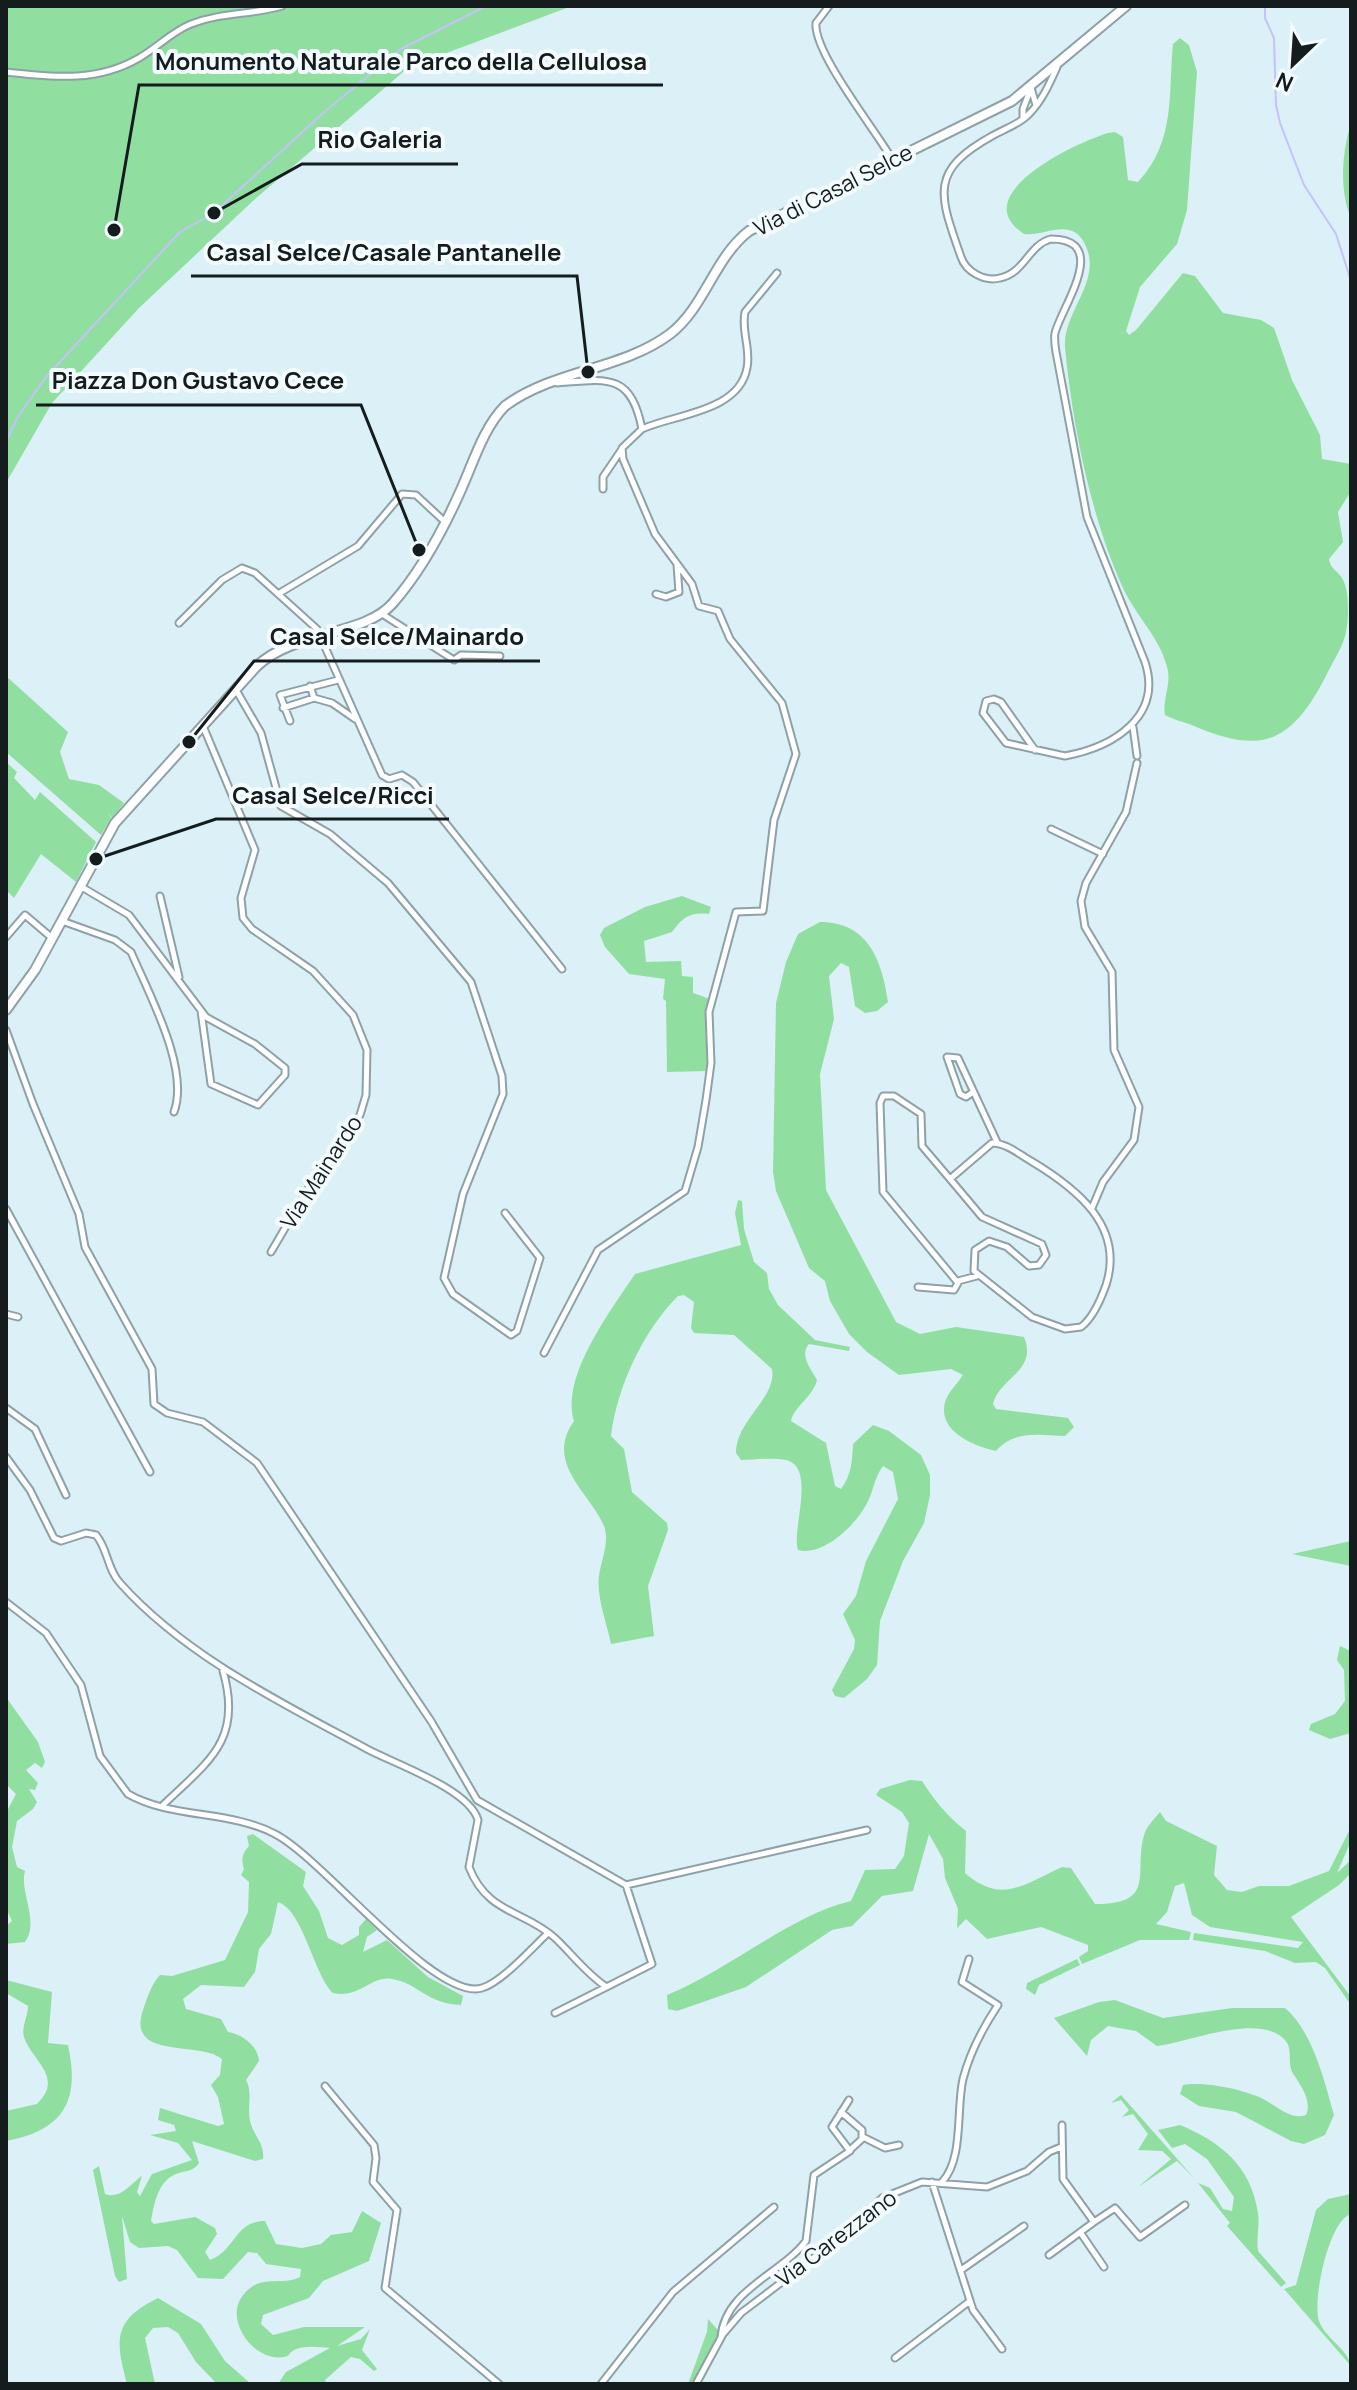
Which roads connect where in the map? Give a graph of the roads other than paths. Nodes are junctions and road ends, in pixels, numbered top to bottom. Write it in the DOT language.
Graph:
graph roads {
  1 [pos="282,6"];
  2 [pos="829,6"];
  3 [pos="1126,6"];
  4 [pos="1058,66"];
  5 [pos="6,72"];
  6 [pos="1031,88"];
  7 [pos="1012,101"];
  8 [pos="1036,105"];
  9 [pos="1023,109"];
  10 [pos="1023,119"];
  11 [pos="892,159"];
  12 [pos="777,273"];
  13 [pos="552,384"];
  14 [pos="642,429"];
  15 [pos="622,448"];
  16 [pos="603,489"];
  17 [pos="446,522"];
  18 [pos="676,560"];
  19 [pos="278,594"];
  20 [pos="656,594"];
  21 [pos="381,613"];
  22 [pos="179,623"];
  23 [pos="320,635"];
  24 [pos="500,656"];
  25 [pos="338,680"];
  26 [pos="310,686"];
  27 [pos="236,689"];
  28 [pos="314,698"];
  29 [pos="283,708"];
  30 [pos="356,719"];
  31 [pos="290,721"];
  32 [pos="203,725"];
  33 [pos="1133,727"];
  34 [pos="1035,750"];
  35 [pos="1051,829"];
  36 [pos="1103,854"];
  37 [pos="79,885"];
  38 [pos="160,896"];
  39 [pos="61,921"];
  40 [pos="6,937"];
  41 [pos="52,938"];
  42 [pos="562,969"];
  43 [pos="180,982"];
  44 [pos="6,1010"];
  45 [pos="201,1011"];
  46 [pos="6,1030"];
  47 [pos="973,1092"];
  48 [pos="174,1112"];
  49 [pos="998,1143"];
  50 [pos="950,1179"];
  51 [pos="1092,1208"];
  52 [pos="6,1209"];
  53 [pos="505,1213"];
  54 [pos="271,1252"];
  55 [pos="977,1276"];
  56 [pos="958,1281"];
  57 [pos="918,1287"];
  58 [pos="6,1314"];
  59 [pos="18,1317"];
  60 [pos="544,1353"];
  61 [pos="6,1408"];
  62 [pos="6,1457"];
  63 [pos="150,1472"];
  64 [pos="66,1495"];
  65 [pos="6,1602"];
  66 [pos="222,1670"];
  67 [pos="477,1800"];
  68 [pos="163,1805"];
  69 [pos="469,1806"];
  70 [pos="867,1830"];
  71 [pos="626,1885"];
  72 [pos="548,1933"];
  73 [pos="969,1959"];
  74 [pos="605,1986"];
  75 [pos="555,2013"];
  76 [pos="325,2086"];
  77 [pos="849,2100"];
  78 [pos="841,2112"];
  79 [pos="1062,2125"];
  80 [pos="863,2137"];
  81 [pos="899,2145"];
  82 [pos="1061,2147"];
  83 [pos="850,2150"];
  84 [pos="932,2182"];
  85 [pos="941,2183"];
  86 [pos="1185,2205"];
  87 [pos="774,2207"];
  88 [pos="1094,2222"];
  89 [pos="1024,2226"];
  90 [pos="1080,2232"];
  91 [pos="1049,2255"];
  92 [pos="1104,2267"];
  93 [pos="961,2270"];
  94 [pos="970,2301"];
  95 [pos="721,2338"];
  96 [pos="1002,2349"];
  97 [pos="895,2358"];
  98 [pos="499,2384"];
  99 [pos="601,2384"];
  100 [pos="696,2384"];
  1 -- 5 [label="street"];
  2 -- 11 [label="street"];
  3 -- 4 [label="main road, Via di Casal Selce"];
  4 -- 6 [label="main road, Via di Casal Selce"];
  4 -- 8 [label="street"];
  6 -- 7 [label="main road, Via di Casal Selce"];
  6 -- 8 [label="street"];
  6 -- 9 [label="street"];
  7 -- 9 [label="street"];
  7 -- 11 [label="main road, Via di Casal Selce"];
  8 -- 10 [label="street"];
  9 -- 10 [label="street"];
  10 -- 33 [label="street"];
  11 -- 13 [label="main road, Via di Casal Selce"];
  12 -- 14 [label="street"];
  13 -- 14 [label="street"];
  13 -- 17 [label="main road, Via di Casal Selce"];
  14 -- 15 [label="street"];
  15 -- 16 [label="street"];
  15 -- 18 [label="street"];
  17 -- 19 [label="street"];
  17 -- 21 [label="main road, Via di Casal Selce"];
  18 -- 20 [label="street"];
  18 -- 60 [label="street"];
  19 -- 22 [label="street"];
  19 -- 23 [label="street"];
  21 -- 23 [label="main road, Via di Casal Selce"];
  21 -- 24 [label="street"];
  23 -- 25 [label="street"];
  23 -- 27 [label="main road, Via di Casal Selce"];
  25 -- 26 [label="street"];
  25 -- 30 [label="street"];
  26 -- 28 [label="street"];
  26 -- 29 [label="street"];
  27 -- 32 [label="main road, Via di Casal Selce"];
  27 -- 53 [label="street"];
  28 -- 29 [label="street"];
  28 -- 30 [label="street"];
  29 -- 31 [label="street"];
  30 -- 42 [label="street"];
  32 -- 37 [label="main road, Via di Casal Selce"];
  32 -- 54 [label="street, Via Mainardo"];
  33 -- 34 [label="street"];
  33 -- 36 [label="street"];
  34 -- 34 [label="street"];
  35 -- 36 [label="street"];
  36 -- 51 [label="street"];
  37 -- 39 [label="main road, Via di Casal Selce"];
  37 -- 43 [label="street"];
  38 -- 43 [label="street"];
  39 -- 41 [label="main road, Via di Casal Selce"];
  39 -- 48 [label="street"];
  40 -- 41 [label="street"];
  41 -- 44 [label="main road, Via di Casal Selce"];
  43 -- 45 [label="street"];
  45 -- 45 [label="street"];
  46 -- 67 [label="street"];
  47 -- 47 [label="street"];
  47 -- 49 [label="street"];
  49 -- 50 [label="street"];
  49 -- 51 [label="street"];
  50 -- 55 [label="street"];
  50 -- 56 [label="street"];
  51 -- 55 [label="street"];
  52 -- 63 [label="street"];
  55 -- 56 [label="street"];
  56 -- 57 [label="street"];
  58 -- 59 [label="street"];
  61 -- 64 [label="street"];
  62 -- 66 [label="street"];
  65 -- 68 [label="street"];
  66 -- 68 [label="street"];
  66 -- 69 [label="street"];
  67 -- 69 [label="street"];
  67 -- 71 [label="street"];
  68 -- 72 [label="street"];
  69 -- 72 [label="street"];
  70 -- 71 [label="street"];
  71 -- 74 [label="street"];
  72 -- 74 [label="street"];
  73 -- 85 [label="street"];
  74 -- 75 [label="street"];
  76 -- 98 [label="street"];
  77 -- 78 [label="street"];
  78 -- 80 [label="street"];
  78 -- 83 [label="street"];
  79 -- 82 [label="street"];
  80 -- 81 [label="street"];
  80 -- 83 [label="street"];
  82 -- 85 [label="street, Via Carezzano"];
  82 -- 88 [label="street"];
  83 -- 95 [label="street"];
  84 -- 85 [label="street, Via Carezzano"];
  84 -- 93 [label="street"];
  84 -- 95 [label="street, Via Carezzano"];
  86 -- 88 [label="street"];
  87 -- 99 [label="street"];
  88 -- 90 [label="street"];
  89 -- 93 [label="street"];
  90 -- 91 [label="street"];
  90 -- 92 [label="street"];
  93 -- 94 [label="street"];
  94 -- 96 [label="street"];
  94 -- 97 [label="street"];
  95 -- 100 [label="street, Via Carezzano"];
}
